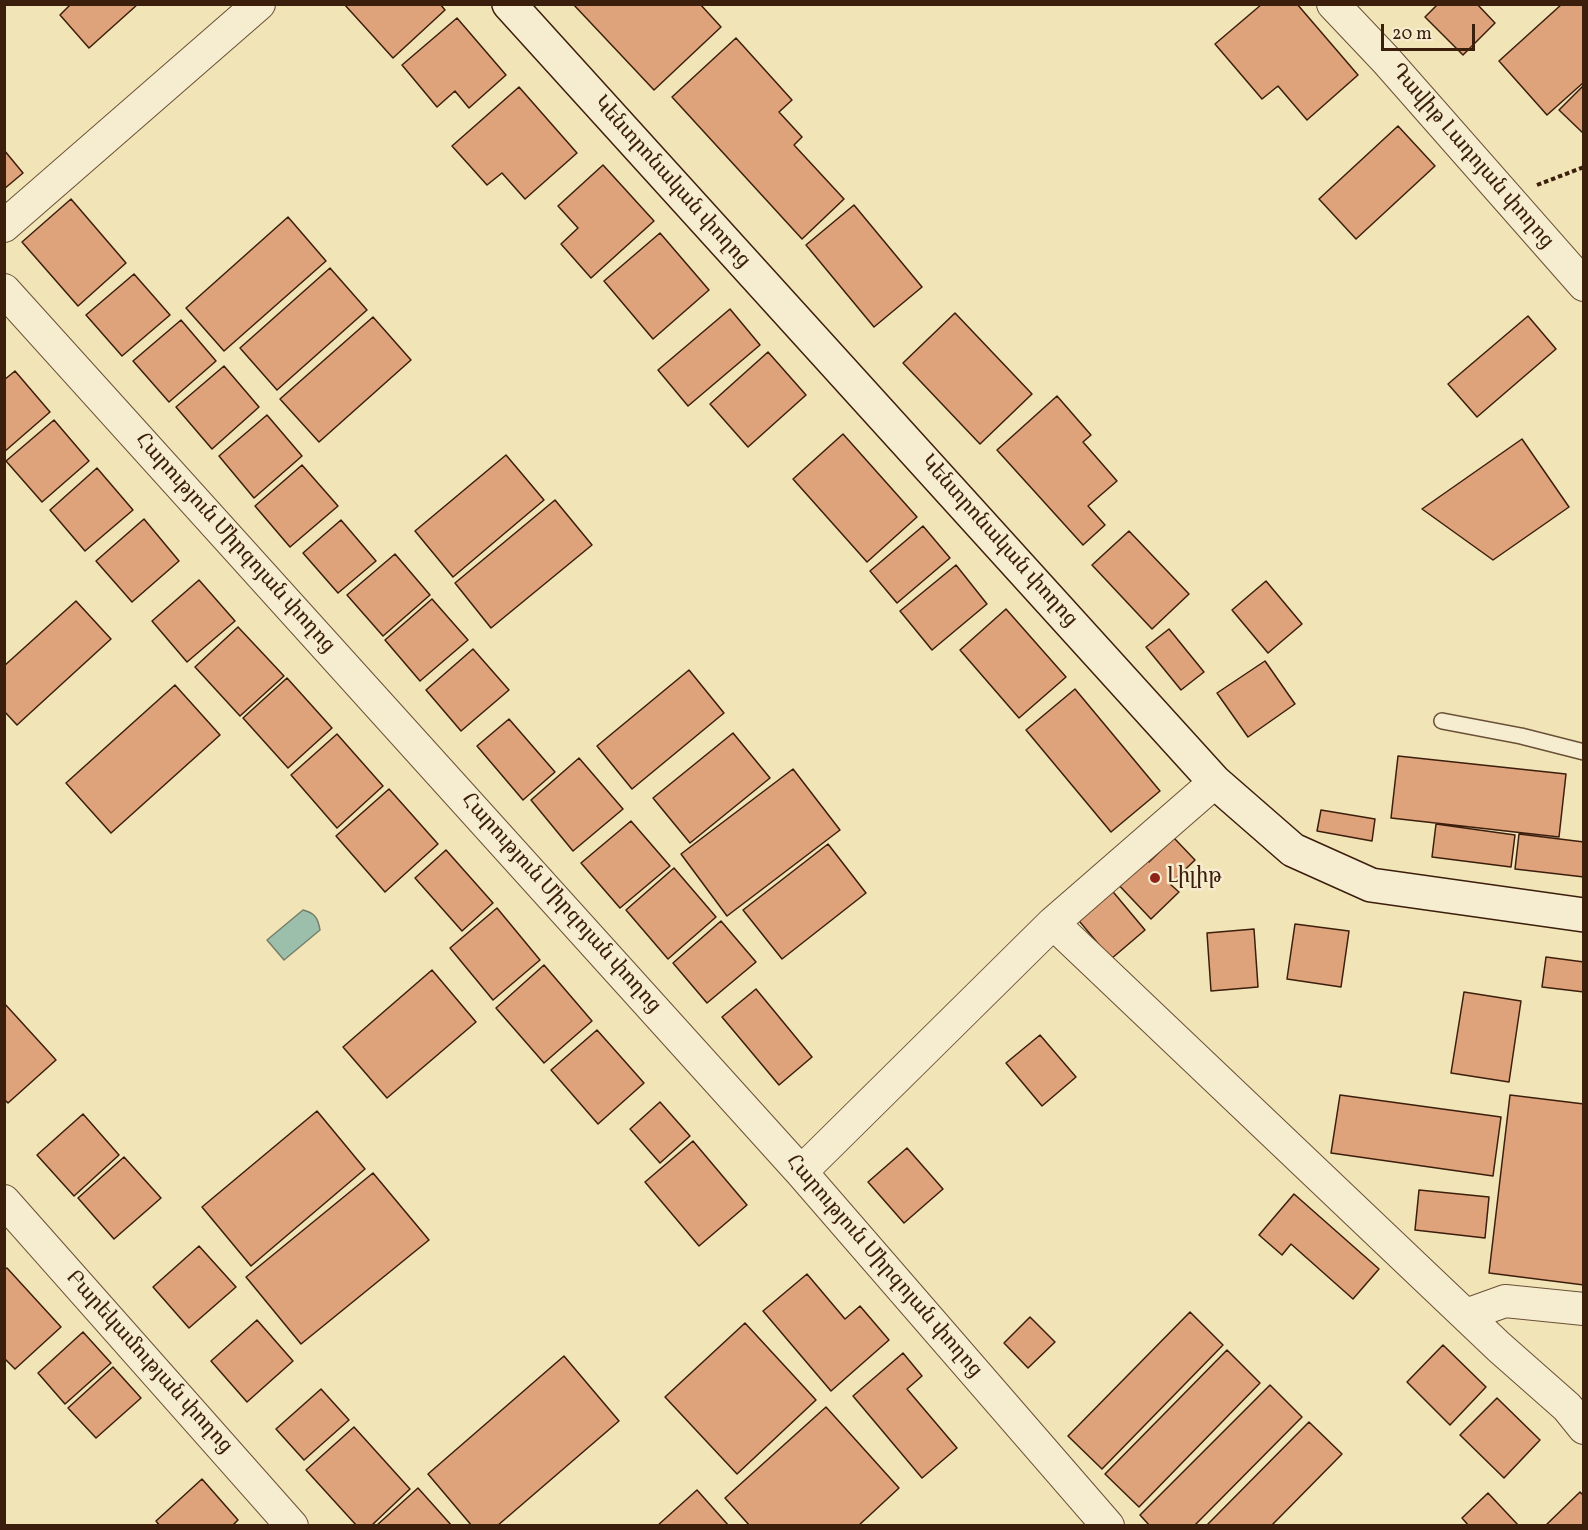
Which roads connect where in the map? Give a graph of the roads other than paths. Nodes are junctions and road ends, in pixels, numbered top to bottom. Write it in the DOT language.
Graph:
graph roads {
  1 [pos="259,4"];
  2 [pos="509,4"];
  3 [pos="1333,4"];
  4 [pos="4,226"];
  5 [pos="1584,285"];
  6 [pos="4,290"];
  7 [pos="1442,721"];
  8 [pos="1584,752"];
  9 [pos="1215,782"];
  10 [pos="1584,915"];
  11 [pos="1053,923"];
  12 [pos="801,1172"];
  13 [pos="4,1201"];
  14 [pos="1584,1309"];
  15 [pos="1467,1315"];
  16 [pos="1584,1428"];
  17 [pos="292,1526"];
  18 [pos="1108,1526"];
  1 -- 4 [label="street"];
  2 -- 9 [label="main road, Կենտրոնական փողոց"];
  3 -- 5 [label="street, Դավիթ Լադոյան փողոց"];
  6 -- 12 [label="street, Հարություն Միրզոյան փողոց"];
  7 -- 8 [label="lane"];
  9 -- 10 [label="main road, Կենտրոնական փողոց"];
  9 -- 11 [label="street"];
  11 -- 12 [label="street"];
  11 -- 15 [label="street"];
  12 -- 18 [label="street, Հարություն Միրզոյան փողոց"];
  13 -- 17 [label="street, Բարեկամության փողոց"];
  14 -- 15 [label="street"];
  15 -- 16 [label="street"];
}
